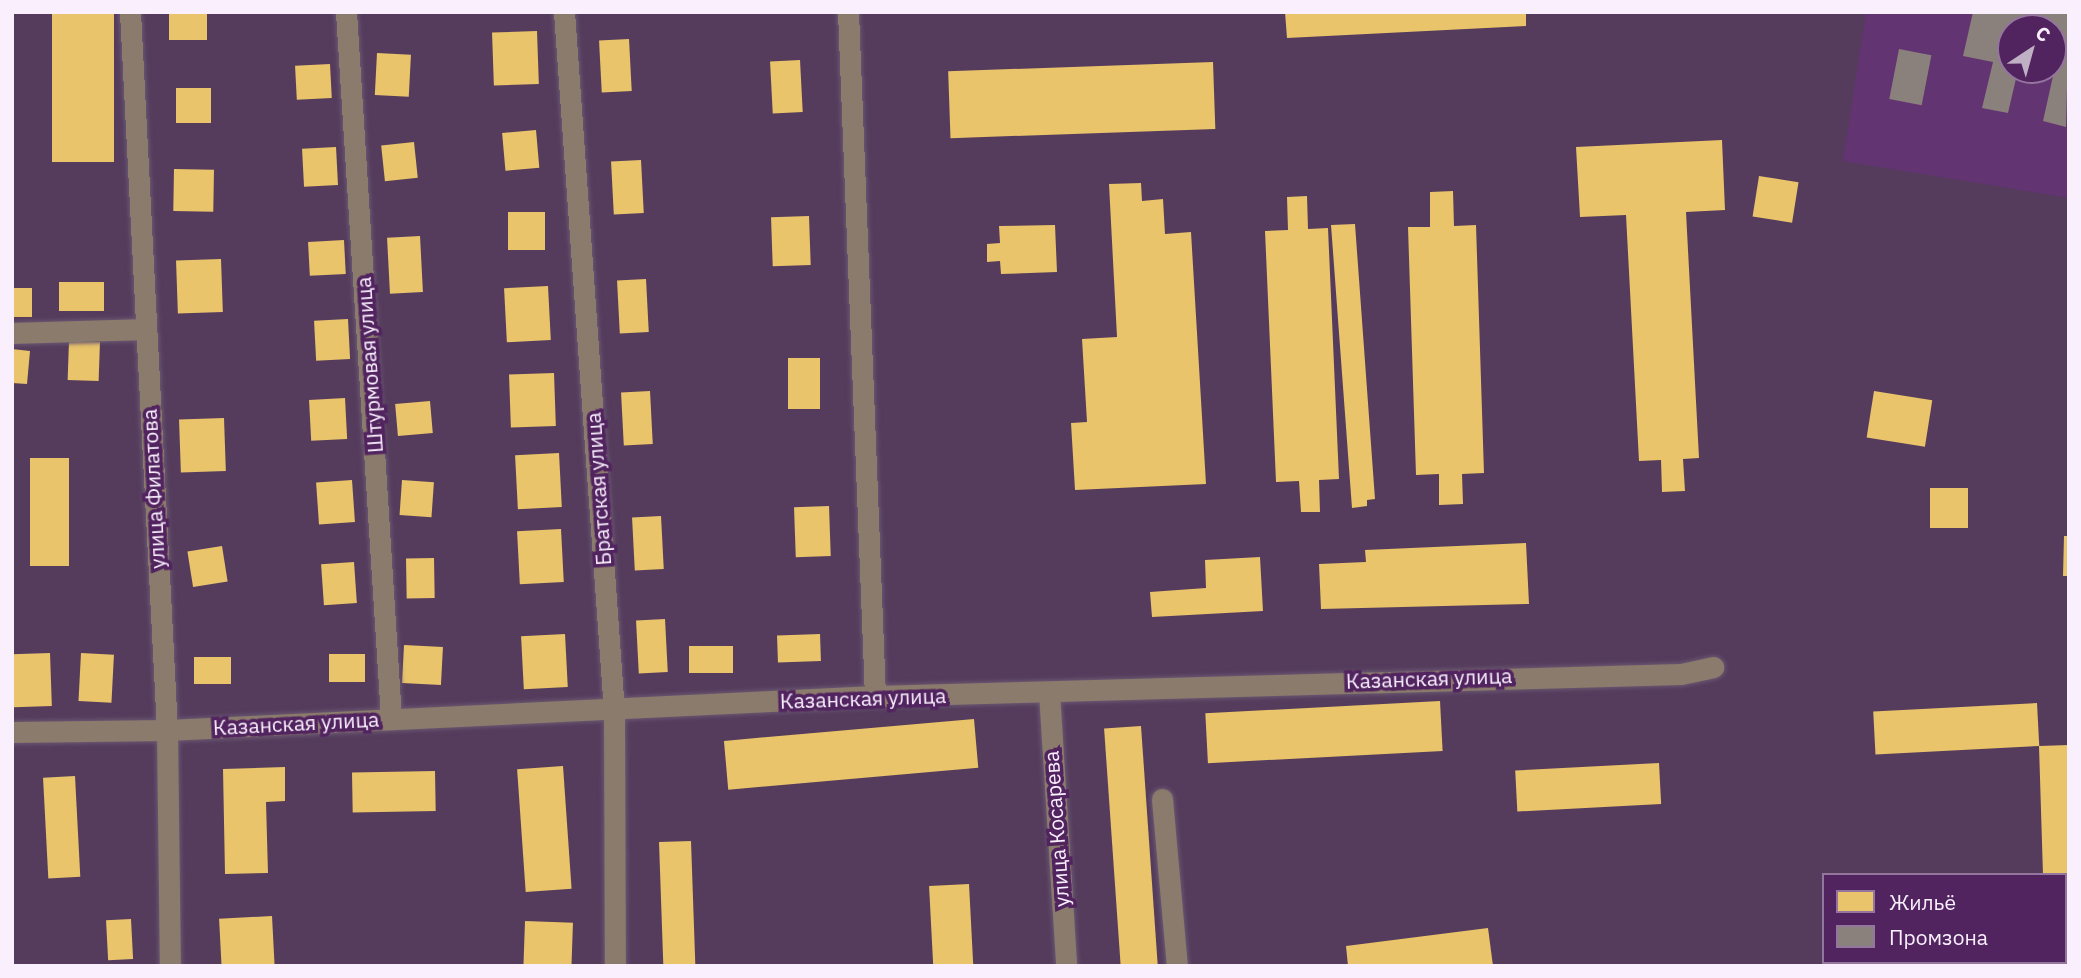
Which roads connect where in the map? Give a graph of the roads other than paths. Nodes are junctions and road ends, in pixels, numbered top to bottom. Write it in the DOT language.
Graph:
graph roads {
  1 [pos="130,12"];
  2 [pos="346,12"];
  3 [pos="564,12"];
  4 [pos="848,12"];
  5 [pos="146,329"];
  6 [pos="12,333"];
  7 [pos="1713,667"];
  8 [pos="1049,692"];
  9 [pos="875,696"];
  10 [pos="614,711"];
  11 [pos="391,719"];
  12 [pos="167,730"];
  13 [pos="12,732"];
  14 [pos="1162,799"];
  15 [pos="170,966"];
  16 [pos="615,966"];
  17 [pos="1066,966"];
  18 [pos="1177,966"];
  1 -- 5 [label="street, улица Филатова"];
  2 -- 11 [label="street, Штурмовая улица"];
  3 -- 10 [label="street, Братская улица"];
  4 -- 9 [label="street"];
  5 -- 6 [label="street"];
  5 -- 12 [label="street, улица Филатова"];
  7 -- 8 [label="street, Казанская улица"];
  8 -- 9 [label="street, Казанская улица"];
  8 -- 17 [label="street, улица Косарева"];
  9 -- 10 [label="street, Казанская улица"];
  10 -- 11 [label="street, Казанская улица"];
  10 -- 16 [label="street, Братская улица"];
  11 -- 12 [label="street, Казанская улица"];
  12 -- 13 [label="street, Казанская улица"];
  12 -- 15 [label="street, улица Филатова"];
  14 -- 18 [label="street"];
}
